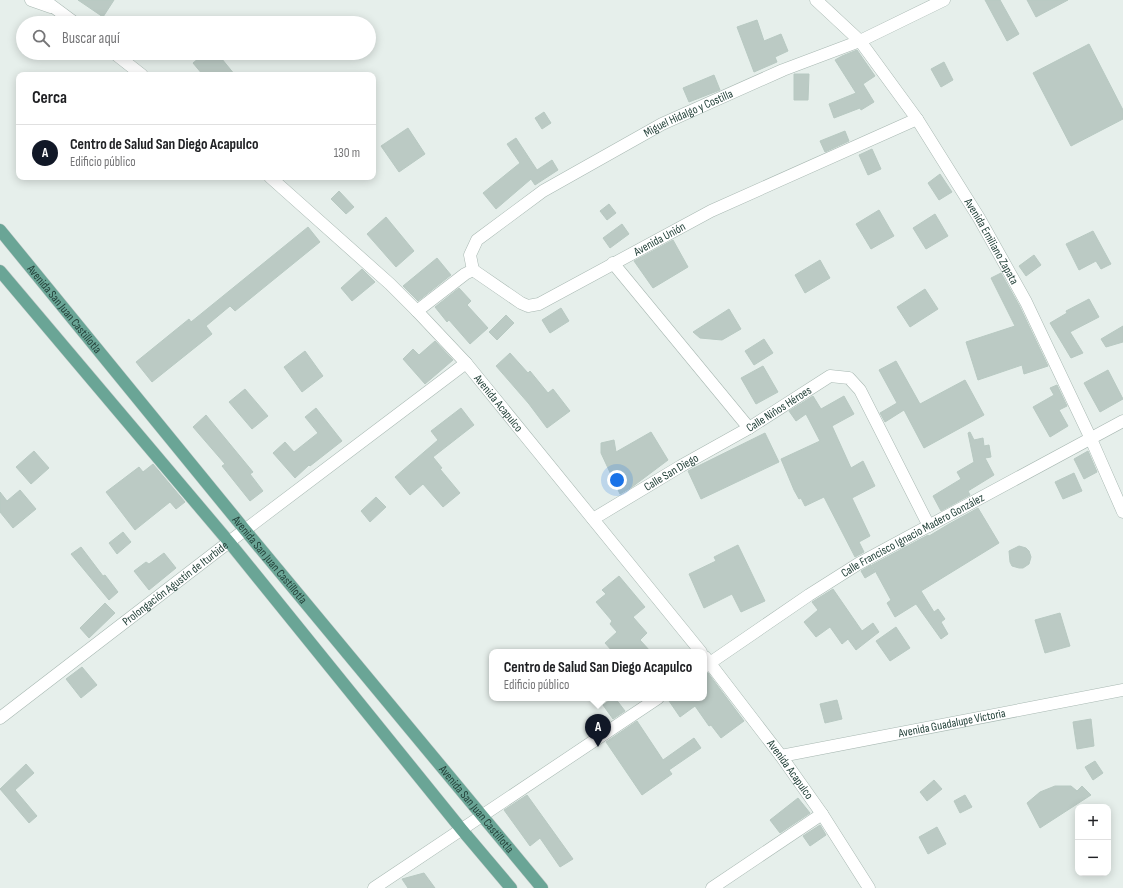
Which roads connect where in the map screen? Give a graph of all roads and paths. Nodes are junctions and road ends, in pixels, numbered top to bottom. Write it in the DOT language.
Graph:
graph roads {
  1 [pos="31,0"];
  2 [pos="44,0"];
  3 [pos="816,0"];
  4 [pos="944,0"];
  5 [pos="59,10"];
  6 [pos="66,16"];
  7 [pos="860,41"];
  8 [pos="123,60"];
  9 [pos="138,72"];
  10 [pos="917,119"];
  11 [pos="273,180"];
  12 [pos="0,230"];
  13 [pos="613,263"];
  14 [pos="473,270"];
  15 [pos="0,271"];
  16 [pos="417,311"];
  17 [pos="466,363"];
  18 [pos="1123,421"];
  19 [pos="749,428"];
  20 [pos="1091,439"];
  21 [pos="1123,512"];
  22 [pos="593,519"];
  23 [pos="929,526"];
  24 [pos="245,530"];
  25 [pos="228,542"];
  26 [pos="699,649"];
  27 [pos="707,661"];
  28 [pos="707,663"];
  29 [pos="1123,690"];
  30 [pos="654,701"];
  31 [pos="0,718"];
  32 [pos="781,756"];
  33 [pos="822,814"];
  34 [pos="482,816"];
  35 [pos="462,830"];
  36 [pos="374,888"];
  37 [pos="511,888"];
  38 [pos="542,888"];
  39 [pos="712,888"];
  40 [pos="869,888"];
  1 -- 5 [label="street"];
  2 -- 5 [label="street"];
  3 -- 7 [label="street, Avenida Emiliano Zapata"];
  4 -- 7 [label="street, Miguel Hidalgo y Costilla"];
  5 -- 6 [label="street"];
  7 -- 10 [label="street, Avenida Emiliano Zapata"];
  7 -- 14 [label="street, Miguel Hidalgo y Costilla"];
  8 -- 9 [label="street"];
  10 -- 13 [label="street, Avenida Unión"];
  10 -- 20 [label="street, Avenida Emiliano Zapata"];
  11 -- 16 [label="street, Avenida Acapulco"];
  12 -- 24 [label="main road, Avenida San Juan Castillotla"];
  13 -- 14 [label="street, Avenida Unión"];
  13 -- 19 [label="street, Calle Niños Héroes"];
  14 -- 16 [label="street"];
  15 -- 25 [label="main road, Avenida San Juan Castillotla"];
  16 -- 17 [label="street, Avenida Acapulco"];
  17 -- 22 [label="street, Avenida Acapulco"];
  17 -- 24 [label="street, Prolongación Agustín de Iturbide"];
  18 -- 20 [label="street, Calle Francisco Ignacio Madero González"];
  19 -- 22 [label="street, Calle San Diego"];
  19 -- 23 [label="street, Calle Niños Héroes"];
  20 -- 21 [label="street, Avenida Emiliano Zapata"];
  20 -- 23 [label="street, Calle Francisco Ignacio Madero González"];
  22 -- 26 [label="street, Avenida Acapulco"];
  23 -- 27 [label="street, Calle Francisco Ignacio Madero González"];
  24 -- 25 [label="street, Prolongación Agustín de Iturbide"];
  24 -- 34 [label="main road, Avenida San Juan Castillotla"];
  25 -- 31 [label="street, Prolongación Agustín de Iturbide"];
  25 -- 35 [label="main road, Avenida San Juan Castillotla"];
  28 -- 32 [label="street, Avenida Acapulco"];
  29 -- 32 [label="street, Avenida Guadalupe Victoria"];
  30 -- 34 [label="street"];
  32 -- 33 [label="street, Avenida Acapulco"];
  33 -- 39 [label="street"];
  33 -- 40 [label="street, Avenida Acapulco"];
  34 -- 35 [label="street"];
  34 -- 38 [label="main road, Avenida San Juan Castillotla"];
  35 -- 36 [label="street"];
  35 -- 37 [label="main road, Avenida San Juan Castillotla"];
}
